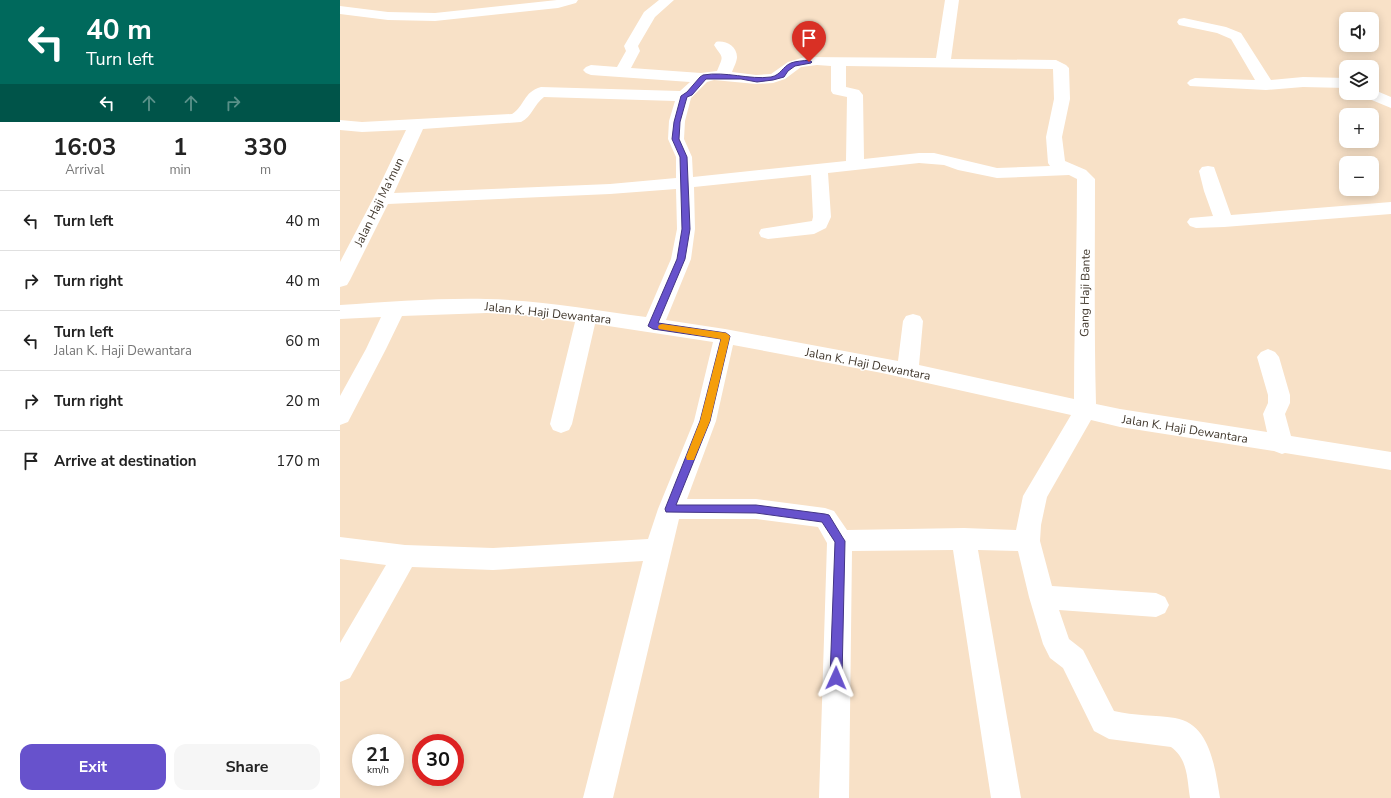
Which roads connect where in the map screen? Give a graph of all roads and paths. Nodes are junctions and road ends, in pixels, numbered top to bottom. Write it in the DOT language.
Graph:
graph roads {
  1 [pos="571,0"];
  2 [pos="667,0"];
  3 [pos="952,0"];
  4 [pos="368,7"];
  5 [pos="475,7"];
  6 [pos="340,10"];
  7 [pos="1184,22"];
  8 [pos="721,45"];
  9 [pos="839,62"];
  10 [pos="943,64"];
  11 [pos="591,70"];
  12 [pos="621,73"];
  13 [pos="723,76"];
  14 [pos="702,78"];
  15 [pos="1195,83"];
  16 [pos="1339,83"];
  17 [pos="1266,85"];
  18 [pos="684,96"];
  19 [pos="1379,98"];
  20 [pos="1391,103"];
  21 [pos="417,123"];
  22 [pos="340,125"];
  23 [pos="855,165"];
  24 [pos="819,169"];
  25 [pos="1208,171"];
  26 [pos="1076,173"];
  27 [pos="685,183"];
  28 [pos="382,199"];
  29 [pos="1391,208"];
  30 [pos="1224,221"];
  31 [pos="1196,222"];
  32 [pos="768,233"];
  33 [pos="340,280"];
  34 [pos="395,308"];
  35 [pos="340,312"];
  36 [pos="587,316"];
  37 [pos="913,321"];
  38 [pos="653,326"];
  39 [pos="726,336"];
  40 [pos="1268,357"];
  41 [pos="908,371"];
  42 [pos="1085,412"];
  43 [pos="340,416"];
  44 [pos="561,424"];
  45 [pos="1282,445"];
  46 [pos="1391,461"];
  47 [pos="670,509"];
  48 [pos="964,538"];
  49 [pos="840,541"];
  50 [pos="1028,541"];
  51 [pos="340,548"];
  52 [pos="658,549"];
  53 [pos="405,556"];
  54 [pos="1042,597"];
  55 [pos="1156,605"];
  56 [pos="340,669"];
  57 [pos="598,798"];
  58 [pos="834,798"];
  59 [pos="1006,798"];
  60 [pos="1205,798"];
  1 -- 5 [label="street"];
  2 -- 12 [label="street"];
  3 -- 10 [label="street"];
  4 -- 5 [label="street"];
  4 -- 6 [label="street"];
  7 -- 17 [label="street"];
  8 -- 13 [label="street"];
  9 -- 10 [label="street"];
  9 -- 13 [label="street"];
  9 -- 23 [label="street"];
  10 -- 26 [label="street"];
  11 -- 12 [label="street"];
  12 -- 14 [label="street"];
  13 -- 14 [label="street"];
  14 -- 18 [label="street"];
  15 -- 17 [label="street"];
  16 -- 17 [label="street"];
  18 -- 21 [label="street"];
  18 -- 27 [label="street"];
  19 -- 20 [label="street"];
  21 -- 22 [label="street"];
  21 -- 28 [label="street, Jalan Haji Ma'mun"];
  23 -- 24 [label="street"];
  23 -- 26 [label="street"];
  24 -- 27 [label="street"];
  24 -- 32 [label="street"];
  25 -- 30 [label="street"];
  26 -- 42 [label="street, Gang Haji Bante"];
  27 -- 28 [label="street"];
  27 -- 38 [label="street"];
  28 -- 33 [label="street, Jalan Haji Ma'mun"];
  29 -- 30 [label="street"];
  30 -- 31 [label="street"];
  34 -- 35 [label="street, Jalan K. Haji Dewantara"];
  34 -- 36 [label="street, Jalan K. Haji Dewantara"];
  34 -- 43 [label="street"];
  36 -- 38 [label="street, Jalan K. Haji Dewantara"];
  36 -- 44 [label="street"];
  37 -- 41 [label="street"];
  38 -- 39 [label="street, Jalan K. Haji Dewantara"];
  39 -- 41 [label="street, Jalan K. Haji Dewantara"];
  39 -- 47 [label="street"];
  40 -- 45 [label="street"];
  41 -- 42 [label="street, Jalan K. Haji Dewantara"];
  42 -- 45 [label="street, Jalan K. Haji Dewantara"];
  42 -- 50 [label="street"];
  45 -- 46 [label="street, Jalan K. Haji Dewantara"];
  47 -- 49 [label="street"];
  47 -- 52 [label="street"];
  48 -- 49 [label="street"];
  48 -- 50 [label="street"];
  48 -- 59 [label="street"];
  49 -- 58 [label="street"];
  50 -- 54 [label="street"];
  51 -- 53 [label="street"];
  52 -- 53 [label="street"];
  52 -- 57 [label="street"];
  53 -- 56 [label="street"];
  54 -- 55 [label="street"];
  54 -- 60 [label="street"];
}
